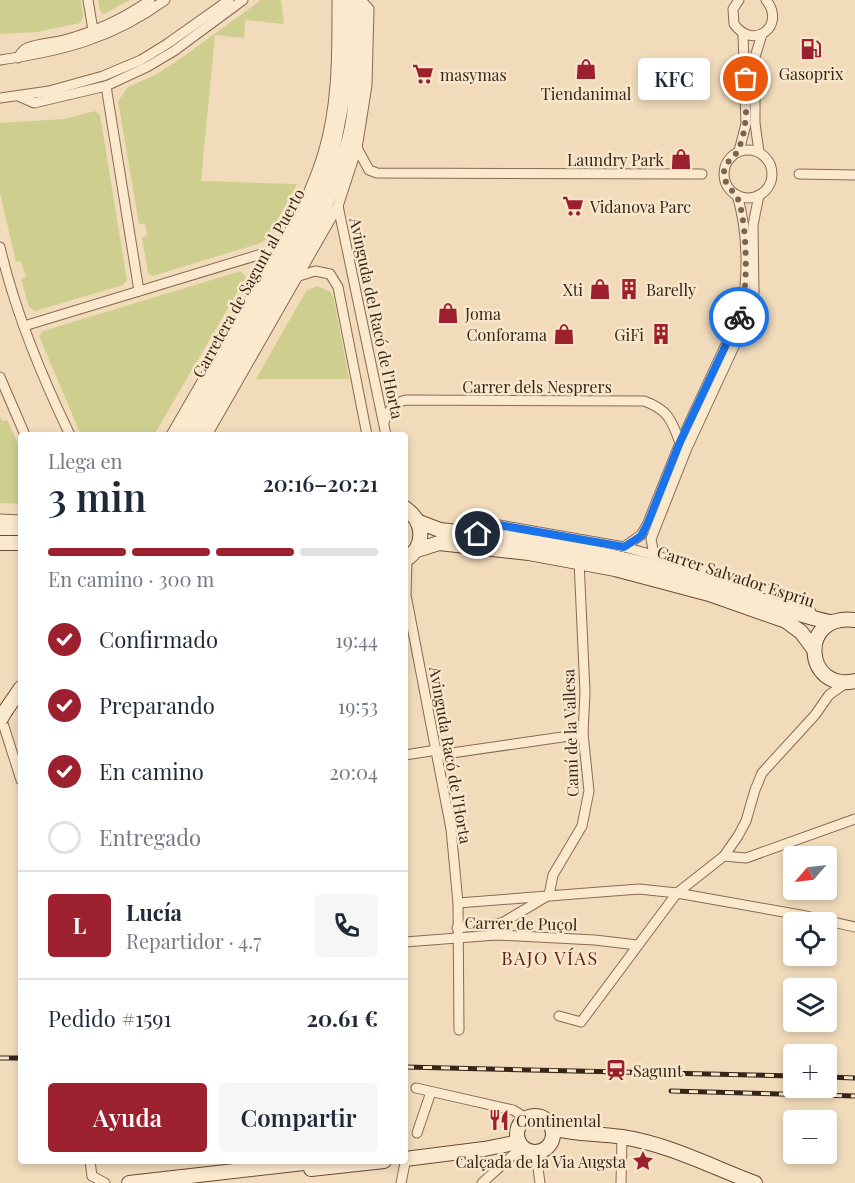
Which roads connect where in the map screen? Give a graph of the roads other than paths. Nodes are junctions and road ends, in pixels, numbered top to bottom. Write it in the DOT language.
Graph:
graph roads {
  1 [pos="88,0"];
  2 [pos="150,0"];
  3 [pos="165,0"];
  4 [pos="229,0"];
  5 [pos="243,0"];
  6 [pos="360,0"];
  7 [pos="740,0"];
  8 [pos="766,0"];
  9 [pos="341,1"];
  10 [pos="93,30"];
  11 [pos="743,34"];
  12 [pos="762,34"];
  13 [pos="18,58"];
  14 [pos="0,60"];
  15 [pos="106,86"];
  16 [pos="18,96"];
  17 [pos="0,98"];
  18 [pos="357,148"];
  19 [pos="739,151"];
  20 [pos="759,152"];
  21 [pos="369,170"];
  22 [pos="702,174"];
  23 [pos="799,174"];
  24 [pos="855,175"];
  25 [pos="347,177"];
  26 [pos="737,195"];
  27 [pos="759,195"];
  28 [pos="338,206"];
  29 [pos="0,247"];
  30 [pos="278,249"];
  31 [pos="299,276"];
  32 [pos="139,291"];
  33 [pos="24,326"];
  34 [pos="0,377"];
  35 [pos="384,422"];
  36 [pos="24,432"];
  37 [pos="69,432"];
  38 [pos="173,432"];
  39 [pos="183,432"];
  40 [pos="197,432"];
  41 [pos="209,432"];
  42 [pos="365,432"];
  43 [pos="386,432"];
  44 [pos="680,442"];
  45 [pos="408,510"];
  46 [pos="0,519"];
  47 [pos="18,520"];
  48 [pos="419,522"];
  49 [pos="0,528"];
  50 [pos="18,528"];
  51 [pos="478,534"];
  52 [pos="0,543"];
  53 [pos="18,543"];
  54 [pos="624,547"];
  55 [pos="654,555"];
  56 [pos="410,556"];
  57 [pos="579,561"];
  58 [pos="408,575"];
  59 [pos="408,604"];
  60 [pos="814,618"];
  61 [pos="855,620"];
  62 [pos="830,622"];
  63 [pos="813,648"];
  64 [pos="828,678"];
  65 [pos="851,682"];
  66 [pos="18,693"];
  67 [pos="829,695"];
  68 [pos="0,712"];
  69 [pos="0,720"];
  70 [pos="583,734"];
  71 [pos="437,753"];
  72 [pos="408,755"];
  73 [pos="18,770"];
  74 [pos="855,819"];
  75 [pos="724,856"];
  76 [pos="677,893"];
  77 [pos="549,895"];
  78 [pos="458,903"];
  79 [pos="502,923"];
  80 [pos="855,927"];
  81 [pos="458,932"];
  82 [pos="496,935"];
  83 [pos="408,941"];
  84 [pos="637,945"];
  85 [pos="559,1016"];
  86 [pos="459,1030"];
  87 [pos="416,1088"];
  88 [pos="431,1092"];
  89 [pos="526,1118"];
  90 [pos="417,1132"];
  91 [pos="553,1135"];
  92 [pos="622,1137"];
  93 [pos="519,1141"];
  94 [pos="408,1152"];
  95 [pos="536,1153"];
  96 [pos="408,1158"];
  97 [pos="90,1164"];
  98 [pos="295,1164"];
  99 [pos="358,1164"];
  100 [pos="404,1164"];
  101 [pos="88,1180"];
  102 [pos="105,1183"];
  103 [pos="129,1183"];
  104 [pos="196,1183"];
  105 [pos="401,1183"];
  106 [pos="482,1183"];
  107 [pos="540,1183"];
  108 [pos="621,1183"];
  109 [pos="755,1183"];
  1 -- 10 [label="street"];
  2 -- 10 [label="street"];
  3 -- 13 [label="street"];
  4 -- 16 [label="street"];
  5 -- 15 [label="street"];
  6 -- 18 [label="street"];
  6 -- 40 [label="street, Carretera de Sagunt al Puerto"];
  7 -- 11 [label="street"];
  8 -- 12 [label="street"];
  9 -- 30 [label="street"];
  9 -- 39 [label="street, Carretera de Sagunt al Puerto"];
  10 -- 13 [label="street"];
  11 -- 12 [label="street"];
  11 -- 19 [label="street"];
  12 -- 20 [label="street"];
  13 -- 14 [label="street"];
  15 -- 16 [label="street"];
  15 -- 32 [label="street"];
  16 -- 17 [label="street"];
  18 -- 21 [label="street"];
  18 -- 25 [label="street"];
  19 -- 20 [label="street"];
  19 -- 26 [label="street"];
  20 -- 27 [label="street"];
  21 -- 22 [label="street"];
  21 -- 25 [label="street"];
  23 -- 24 [label="street"];
  25 -- 28 [label="street"];
  26 -- 27 [label="street"];
  26 -- 44 [label="street"];
  27 -- 55 [label="street"];
  28 -- 31 [label="street"];
  28 -- 35 [label="street, Avinguda del Racó de l'Horta"];
  29 -- 33 [label="street"];
  30 -- 32 [label="street"];
  30 -- 38 [label="street"];
  31 -- 41 [label="street"];
  31 -- 42 [label="street, Avinguda del Racó de l'Horta"];
  32 -- 33 [label="street"];
  33 -- 37 [label="street"];
  34 -- 36 [label="street"];
  35 -- 43 [label="street, Avinguda del Racó de l'Horta"];
  35 -- 44 [label="street, Carrer dels Nesprers"];
  44 -- 54 [label="street"];
  45 -- 48 [label="street"];
  46 -- 47 [label="street"];
  48 -- 51 [label="street, Carrer Salvador Espriu"];
  48 -- 56 [label="street"];
  49 -- 50 [label="street"];
  51 -- 54 [label="street"];
  51 -- 60 [label="street, Carrer Salvador Espriu"];
  52 -- 53 [label="street"];
  54 -- 55 [label="street"];
  55 -- 60 [label="street"];
  56 -- 57 [label="street, Carrer Salvador Espriu"];
  56 -- 58 [label="street, Avinguda Racó de l'Horta"];
  57 -- 63 [label="street, Carrer Salvador Espriu"];
  57 -- 70 [label="street, Camí de la Vallesa"];
  59 -- 71 [label="street, Avinguda Racó de l'Horta"];
  60 -- 62 [label="street, Carrer Salvador Espriu"];
  61 -- 62 [label="street, Carrer Salvador Espriu"];
  62 -- 63 [label="street"];
  63 -- 64 [label="street, Carrer Salvador Espriu"];
  64 -- 65 [label="street"];
  64 -- 67 [label="street"];
  65 -- 67 [label="street"];
  66 -- 69 [label="street, bridge"];
  67 -- 75 [label="street"];
  68 -- 73 [label="street"];
  70 -- 71 [label="street"];
  70 -- 77 [label="street, Camí de la Vallesa"];
  71 -- 72 [label="street"];
  71 -- 78 [label="street, Avinguda Racó de l'Horta"];
  74 -- 75 [label="street"];
  75 -- 76 [label="street"];
  76 -- 77 [label="street"];
  76 -- 80 [label="street"];
  76 -- 84 [label="street"];
  77 -- 78 [label="street"];
  77 -- 79 [label="street"];
  78 -- 81 [label="street, Avinguda Racó de l'Horta"];
  79 -- 81 [label="street, Carrer de Puçol"];
  79 -- 82 [label="street"];
  81 -- 82 [label="street, Carrer de Puçol"];
  81 -- 83 [label="street, Carrer de Puçol"];
  81 -- 86 [label="street, Avinguda Racó de l'Horta"];
  82 -- 84 [label="street, Carrer de Puçol"];
  84 -- 85 [label="street"];
  87 -- 88 [label="street"];
  88 -- 89 [label="street"];
  88 -- 90 [label="street"];
  89 -- 91 [label="street"];
  89 -- 93 [label="street"];
  91 -- 92 [label="street"];
  91 -- 95 [label="street"];
  92 -- 108 [label="street"];
  92 -- 109 [label="street"];
  93 -- 94 [label="street"];
  93 -- 95 [label="street"];
  93 -- 96 [label="street"];
  93 -- 106 [label="street"];
  95 -- 107 [label="street"];
  97 -- 101 [label="street"];
  98 -- 103 [label="street"];
  99 -- 104 [label="street"];
  100 -- 105 [label="street"];
  101 -- 102 [label="street"];
}
